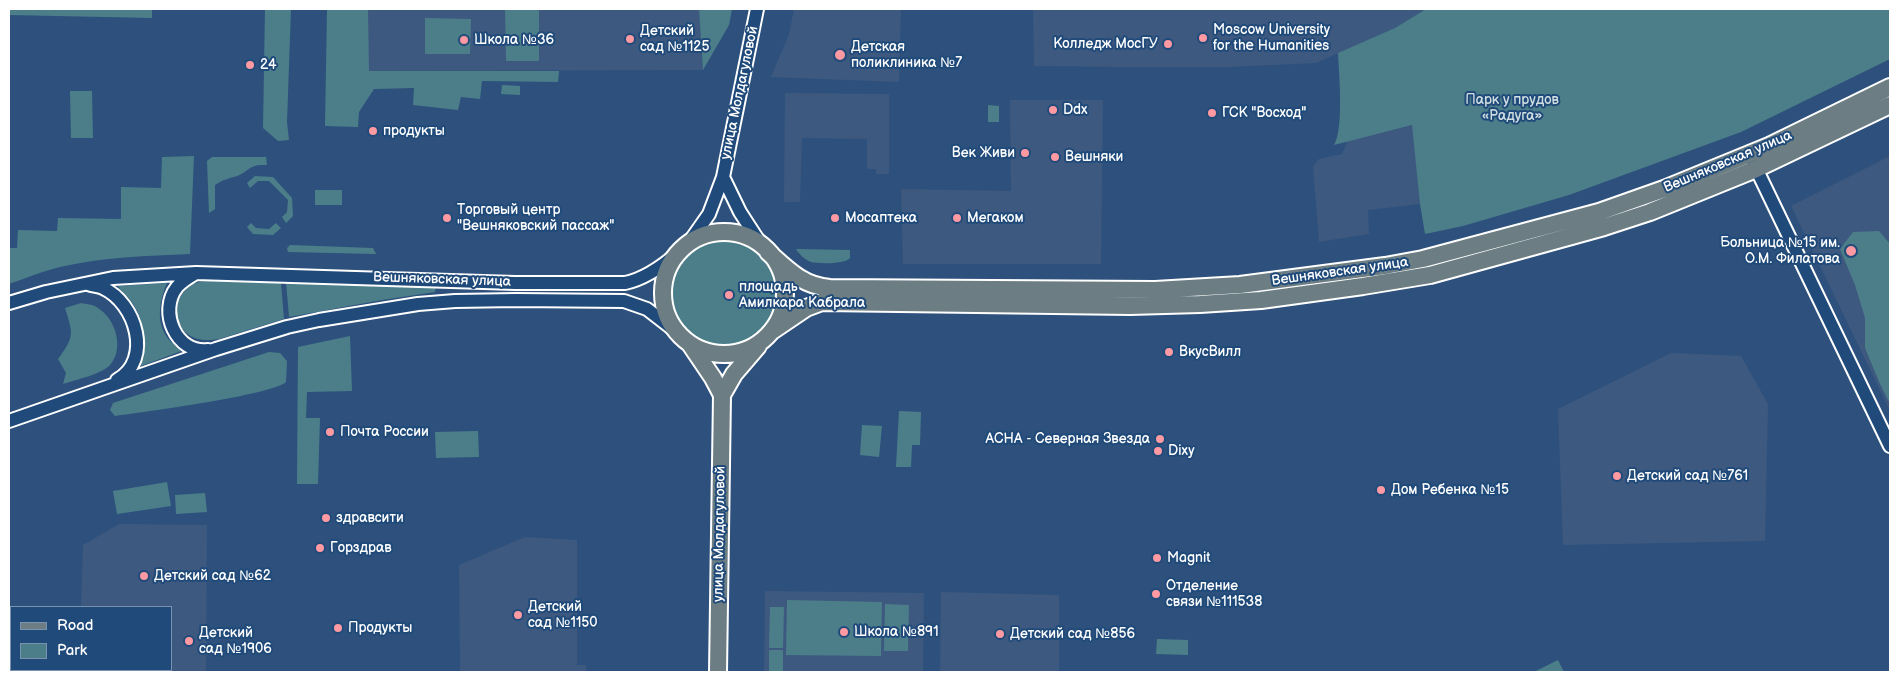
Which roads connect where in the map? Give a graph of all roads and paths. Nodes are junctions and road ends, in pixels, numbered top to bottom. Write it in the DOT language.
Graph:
graph roads {
  1 [pos="757,9"];
  2 [pos="1890,87"];
  3 [pos="1890,105"];
  4 [pos="1753,162"];
  5 [pos="723,177"];
  6 [pos="684,248"];
  7 [pos="765,249"];
  8 [pos="196,273"];
  9 [pos="83,283"];
  10 [pos="1113,298"];
  11 [pos="9,303"];
  12 [pos="767,336"];
  13 [pos="683,338"];
  14 [pos="216,349"];
  15 [pos="95,392"];
  16 [pos="722,395"];
  17 [pos="9,422"];
  18 [pos="1890,446"];
  19 [pos="718,672"];
  1 -- 5 [label="street, улица Молдагуловой"];
  2 -- 4 [label="main road, Вешняковская улица"];
  3 -- 4 [label="main road, Вешняковская улица"];
  4 -- 10 [label="main road, Вешняковская улица"];
  4 -- 18 [label="street"];
  5 -- 6 [label="street, улица Молдагуловой"];
  5 -- 7 [label="street, улица Молдагуловой"];
  6 -- 7 [label="main road"];
  6 -- 8 [label="street, Вешняковская улица"];
  6 -- 13 [label="main road"];
  7 -- 10 [label="main road, Вешняковская улица"];
  7 -- 12 [label="main road"];
  8 -- 9 [label="street, Вешняковская улица"];
  8 -- 14 [label="street, Вешняковская улица"];
  9 -- 11 [label="street, Вешняковская улица"];
  9 -- 15 [label="street, Вешняковская улица"];
  10 -- 12 [label="main road, Вешняковская улица"];
  12 -- 13 [label="main road"];
  12 -- 16 [label="main road, улица Молдагуловой"];
  13 -- 14 [label="street, Вешняковская улица"];
  13 -- 16 [label="main road"];
  14 -- 15 [label="street, Вешняковская улица"];
  15 -- 17 [label="street, Вешняковская улица"];
  16 -- 19 [label="main road, улица Молдагуловой"];
}
